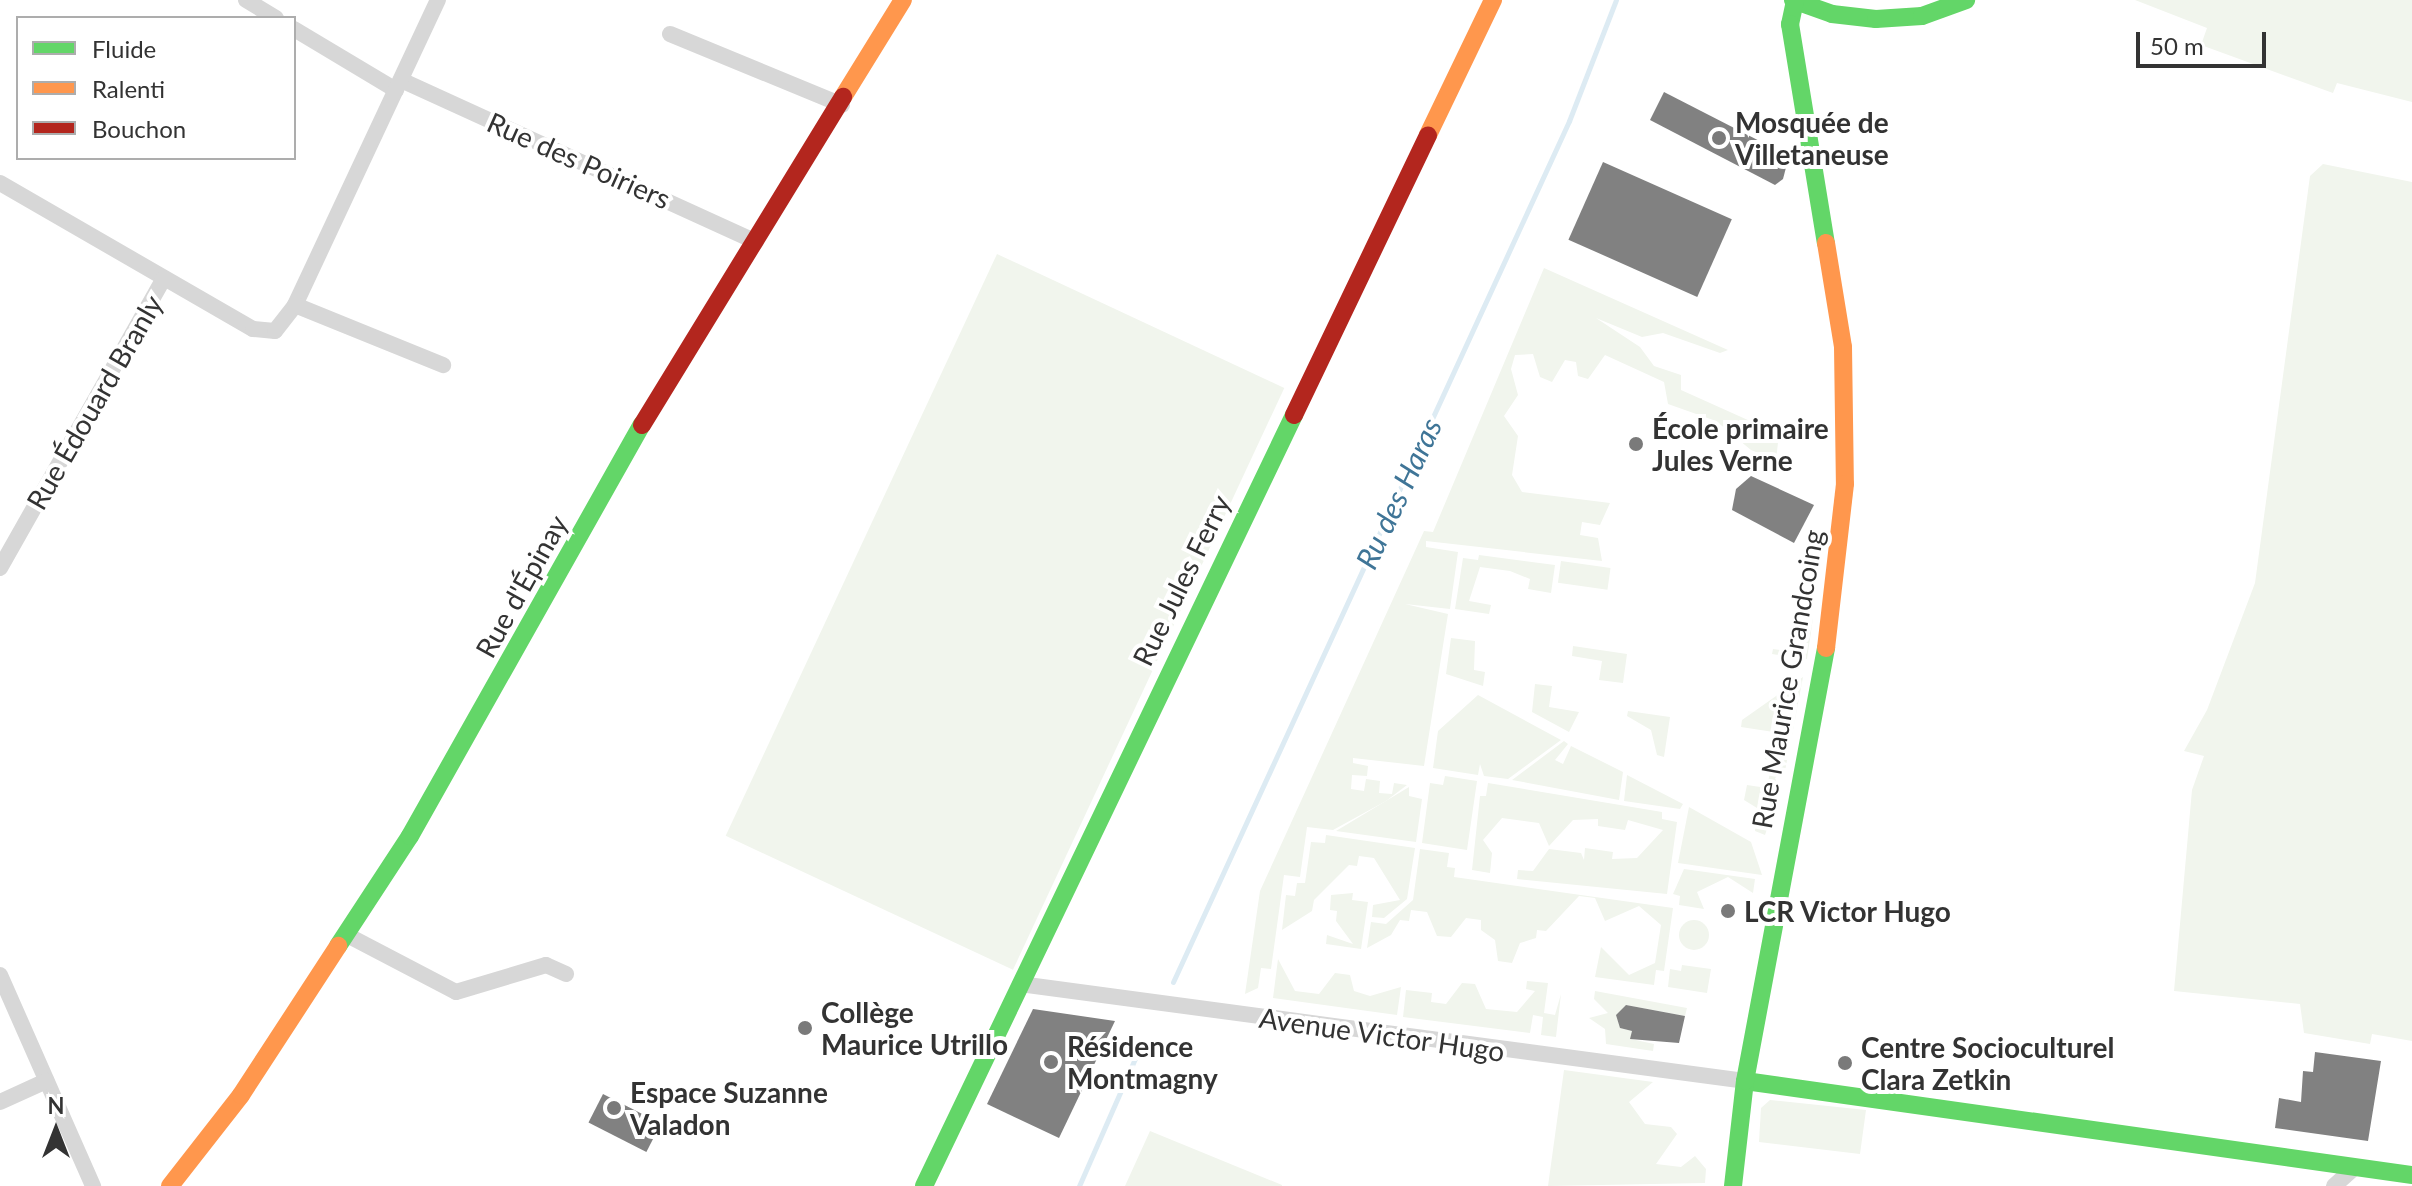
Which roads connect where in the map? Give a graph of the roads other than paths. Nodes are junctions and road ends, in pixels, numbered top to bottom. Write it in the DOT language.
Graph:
graph roads {
  1 [pos="246,0"];
  2 [pos="438,0"];
  3 [pos="903,0"];
  4 [pos="1493,0"];
  5 [pos="1794,0"];
  6 [pos="1966,0"];
  7 [pos="273,16"];
  8 [pos="296,30"];
  9 [pos="670,34"];
  10 [pos="399,85"];
  11 [pos="842,105"];
  12 [pos="0,183"];
  13 [pos="756,242"];
  14 [pos="164,278"];
  15 [pos="295,305"];
  16 [pos="443,365"];
  17 [pos="0,568"];
  18 [pos="347,935"];
  19 [pos="566,974"];
  20 [pos="0,975"];
  21 [pos="1020,984"];
  22 [pos="46,1081"];
  23 [pos="1745,1081"];
  24 [pos="0,1102"];
  25 [pos="2354,1168"];
  26 [pos="2412,1175"];
  27 [pos="173,1185"];
  28 [pos="93,1186"];
  29 [pos="924,1186"];
  30 [pos="1733,1186"];
  31 [pos="2334,1186"];
  1 -- 7 [label="street"];
  2 -- 10 [label="street"];
  3 -- 11 [label="street, Rue d'Épinay"];
  4 -- 21 [label="street, Rue Jules Ferry"];
  5 -- 6 [label="street"];
  5 -- 23 [label="street, Rue Maurice Grandcoing"];
  8 -- 10 [label="street, Rue des Poiriers"];
  9 -- 11 [label="street"];
  10 -- 13 [label="street, Rue des Poiriers"];
  10 -- 15 [label="street"];
  11 -- 13 [label="street, Rue d'Épinay"];
  12 -- 14 [label="street"];
  13 -- 18 [label="street, Rue d'Épinay"];
  14 -- 15 [label="street"];
  14 -- 17 [label="street, Rue Édouard Branly"];
  15 -- 16 [label="street"];
  18 -- 19 [label="street"];
  18 -- 27 [label="street, Rue d'Épinay"];
  20 -- 22 [label="street"];
  21 -- 23 [label="street, Avenue Victor Hugo"];
  21 -- 29 [label="street, Rue Jules Ferry"];
  22 -- 24 [label="street"];
  22 -- 28 [label="street"];
  23 -- 25 [label="street"];
  23 -- 30 [label="street, Rue Maurice Grandcoing"];
  25 -- 26 [label="street"];
  25 -- 31 [label="street"];
}
